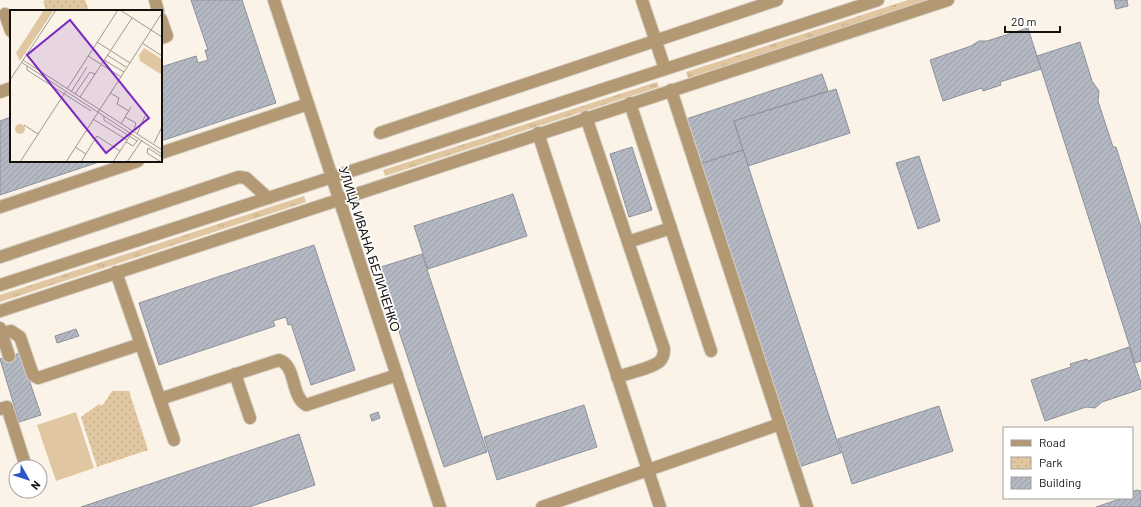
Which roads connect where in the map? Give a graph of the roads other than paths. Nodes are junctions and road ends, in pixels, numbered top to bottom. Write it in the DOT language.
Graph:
graph roads {
  1 [pos="154,0"];
  2 [pos="274,0"];
  3 [pos="642,0"];
  4 [pos="777,0"];
  5 [pos="878,0"];
  6 [pos="948,0"];
  7 [pos="847,5"];
  8 [pos="158,10"];
  9 [pos="5,14"];
  10 [pos="162,22"];
  11 [pos="10,28"];
  12 [pos="162,38"];
  13 [pos="656,41"];
  14 [pos="665,69"];
  15 [pos="10,88"];
  16 [pos="671,90"];
  17 [pos="0,92"];
  18 [pos="630,103"];
  19 [pos="308,104"];
  20 [pos="586,117"];
  21 [pos="538,133"];
  22 [pos="380,134"];
  23 [pos="162,153"];
  24 [pos="135,162"];
  25 [pos="332,177"];
  26 [pos="268,198"];
  27 [pos="339,199"];
  28 [pos="0,207"];
  29 [pos="671,228"];
  30 [pos="628,242"];
  31 [pos="0,257"];
  32 [pos="116,272"];
  33 [pos="0,285"];
  34 [pos="0,310"];
  35 [pos="1,331"];
  36 [pos="141,344"];
  37 [pos="712,351"];
  38 [pos="9,356"];
  39 [pos="236,374"];
  40 [pos="397,375"];
  41 [pos="617,377"];
  42 [pos="160,399"];
  43 [pos="0,409"];
  44 [pos="250,418"];
  45 [pos="780,424"];
  46 [pos="174,440"];
  47 [pos="23,459"];
  48 [pos="648,470"];
  49 [pos="440,507"];
  50 [pos="542,507"];
  51 [pos="660,507"];
  52 [pos="807,507"];
  1 -- 8 [label="street"];
  2 -- 19 [label="street, УЛИЦА ИВАНА БЕЛИЧЕНКО"];
  3 -- 13 [label="street"];
  4 -- 13 [label="street"];
  5 -- 7 [label="street"];
  6 -- 16 [label="street"];
  7 -- 14 [label="street"];
  9 -- 11 [label="street"];
  10 -- 12 [label="street"];
  13 -- 14 [label="street"];
  13 -- 22 [label="street"];
  14 -- 25 [label="street"];
  15 -- 17 [label="street"];
  16 -- 18 [label="street"];
  16 -- 45 [label="street"];
  18 -- 20 [label="street"];
  18 -- 29 [label="street"];
  19 -- 23 [label="street"];
  19 -- 25 [label="street, УЛИЦА ИВАНА БЕЛИЧЕНКО"];
  20 -- 21 [label="street"];
  20 -- 30 [label="street"];
  21 -- 27 [label="street"];
  21 -- 41 [label="street"];
  24 -- 28 [label="street"];
  25 -- 26 [label="street"];
  25 -- 27 [label="street, УЛИЦА ИВАНА БЕЛИЧЕНКО"];
  26 -- 31 [label="street"];
  26 -- 33 [label="street"];
  27 -- 32 [label="street"];
  27 -- 40 [label="street, УЛИЦА ИВАНА БЕЛИЧЕНКО"];
  29 -- 30 [label="street"];
  29 -- 37 [label="street"];
  30 -- 41 [label="street"];
  32 -- 34 [label="street"];
  32 -- 36 [label="street"];
  35 -- 36 [label="street"];
  35 -- 38 [label="street"];
  36 -- 42 [label="street"];
  39 -- 40 [label="street"];
  39 -- 42 [label="street"];
  39 -- 44 [label="street"];
  40 -- 49 [label="street, УЛИЦА ИВАНА БЕЛИЧЕНКО"];
  41 -- 48 [label="street"];
  42 -- 46 [label="street"];
  43 -- 47 [label="street"];
  45 -- 48 [label="street"];
  45 -- 52 [label="street"];
  48 -- 50 [label="street"];
  48 -- 51 [label="street"];
}
